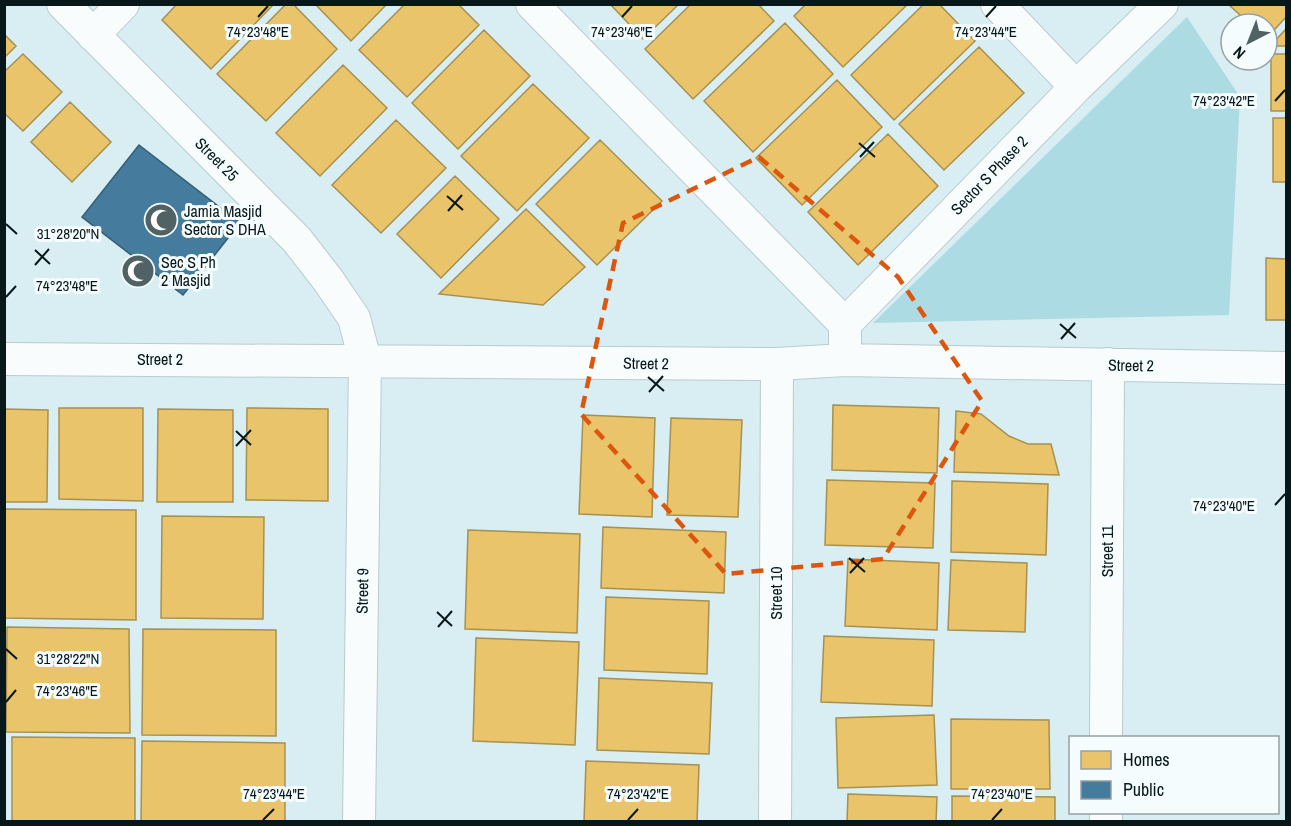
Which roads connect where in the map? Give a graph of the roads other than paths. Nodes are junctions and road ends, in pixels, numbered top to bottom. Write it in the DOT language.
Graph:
graph roads {
  1 [pos="63,4"];
  2 [pos="123,4"];
  3 [pos="532,4"];
  4 [pos="998,4"];
  5 [pos="1162,4"];
  6 [pos="93,35"];
  7 [pos="1076,87"];
  8 [pos="844,324"];
  9 [pos="4,358"];
  10 [pos="365,360"];
  11 [pos="845,360"];
  12 [pos="777,364"];
  13 [pos="1108,364"];
  14 [pos="1287,368"];
  15 [pos="1106,736"];
  16 [pos="358,822"];
  17 [pos="775,822"];
  1 -- 6 [label="street, Street 25"];
  2 -- 6 [label="street"];
  3 -- 8 [label="street"];
  4 -- 7 [label="street"];
  5 -- 7 [label="street, Sector S Phase 2"];
  6 -- 10 [label="street, Street 25"];
  7 -- 8 [label="street, Sector S Phase 2"];
  8 -- 11 [label="street"];
  9 -- 10 [label="street, Street 2"];
  10 -- 12 [label="street, Street 2"];
  10 -- 16 [label="street, Street 9"];
  11 -- 12 [label="street, Street 2"];
  11 -- 13 [label="street, Street 2"];
  12 -- 17 [label="street, Street 10"];
  13 -- 14 [label="street, Street 2"];
  13 -- 15 [label="street, Street 11"];
}
